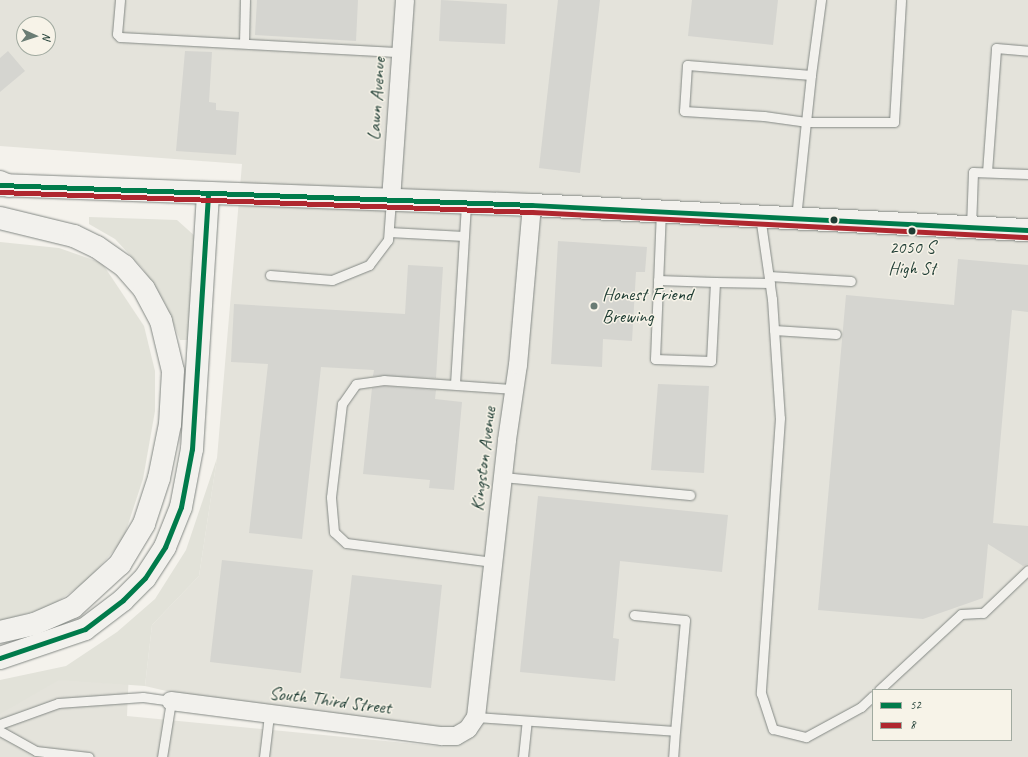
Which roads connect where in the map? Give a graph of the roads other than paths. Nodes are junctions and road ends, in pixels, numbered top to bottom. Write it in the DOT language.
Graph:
graph roads {
  1 [pos="120,0"];
  2 [pos="245,0"];
  3 [pos="405,0"];
  4 [pos="821,0"];
  5 [pos="902,0"];
  6 [pos="244,43"];
  7 [pos="1028,51"];
  8 [pos="401,52"];
  9 [pos="811,75"];
  10 [pos="806,122"];
  11 [pos="987,172"];
  12 [pos="1028,174"];
  13 [pos="3,184"];
  14 [pos="208,194"];
  15 [pos="391,200"];
  16 [pos="466,203"];
  17 [pos="532,206"];
  18 [pos="661,212"];
  19 [pos="760,216"];
  20 [pos="0,218"];
  21 [pos="796,218"];
  22 [pos="971,227"];
  23 [pos="1028,230"];
  24 [pos="389,232"];
  25 [pos="464,236"];
  26 [pos="270,276"];
  27 [pos="658,280"];
  28 [pos="769,280"];
  29 [pos="851,281"];
  30 [pos="715,282"];
  31 [pos="774,330"];
  32 [pos="836,334"];
  33 [pos="455,384"];
  34 [pos="514,390"];
  35 [pos="502,477"];
  36 [pos="690,495"];
  37 [pos="493,562"];
  38 [pos="1028,570"];
  39 [pos="634,615"];
  40 [pos="0,632"];
  41 [pos="0,658"];
  42 [pos="880,689"];
  43 [pos="872,697"];
  44 [pos="171,701"];
  45 [pos="269,715"];
  46 [pos="476,717"];
  47 [pos="527,721"];
  48 [pos="0,724"];
  49 [pos="0,731"];
  50 [pos="675,731"];
  51 [pos="36,754"];
  52 [pos="89,757"];
  53 [pos="162,757"];
  54 [pos="264,757"];
  55 [pos="523,757"];
  56 [pos="673,757"];
  1 -- 6 [label="lane"];
  2 -- 6 [label="lane"];
  3 -- 8 [label="street, Lawn Avenue"];
  4 -- 9 [label="lane"];
  5 -- 10 [label="lane"];
  6 -- 8 [label="lane"];
  7 -- 11 [label="lane"];
  8 -- 15 [label="street, Lawn Avenue"];
  9 -- 10 [label="lane"];
  9 -- 10 [label="lane"];
  10 -- 21 [label="lane"];
  11 -- 12 [label="lane"];
  11 -- 22 [label="lane"];
  13 -- 14 [label="main road"];
  14 -- 15 [label="main road"];
  14 -- 41 [label="main road"];
  15 -- 16 [label="main road"];
  15 -- 24 [label="lane"];
  16 -- 17 [label="main road"];
  16 -- 25 [label="lane"];
  17 -- 18 [label="main road"];
  17 -- 34 [label="street, Kingston Avenue"];
  18 -- 19 [label="main road"];
  18 -- 27 [label="lane"];
  19 -- 21 [label="main road"];
  19 -- 28 [label="lane"];
  20 -- 40 [label="main road"];
  21 -- 22 [label="main road"];
  22 -- 23 [label="main road"];
  24 -- 25 [label="lane"];
  24 -- 26 [label="lane"];
  25 -- 33 [label="lane"];
  27 -- 30 [label="lane"];
  27 -- 30 [label="lane"];
  28 -- 29 [label="lane"];
  28 -- 30 [label="lane"];
  28 -- 31 [label="lane"];
  31 -- 32 [label="lane"];
  31 -- 43 [label="lane"];
  33 -- 34 [label="lane"];
  33 -- 37 [label="lane"];
  34 -- 35 [label="street, Kingston Avenue"];
  35 -- 36 [label="lane"];
  35 -- 37 [label="street, Kingston Avenue"];
  37 -- 46 [label="street, Kingston Avenue"];
  38 -- 42 [label="lane"];
  39 -- 50 [label="lane"];
  44 -- 45 [label="street, South Third Street"];
  44 -- 48 [label="lane"];
  44 -- 53 [label="lane"];
  45 -- 46 [label="street, South Third Street"];
  45 -- 54 [label="lane"];
  46 -- 47 [label="lane"];
  47 -- 50 [label="lane"];
  47 -- 55 [label="lane"];
  49 -- 51 [label="lane"];
  50 -- 56 [label="lane"];
  51 -- 52 [label="lane"];
}
